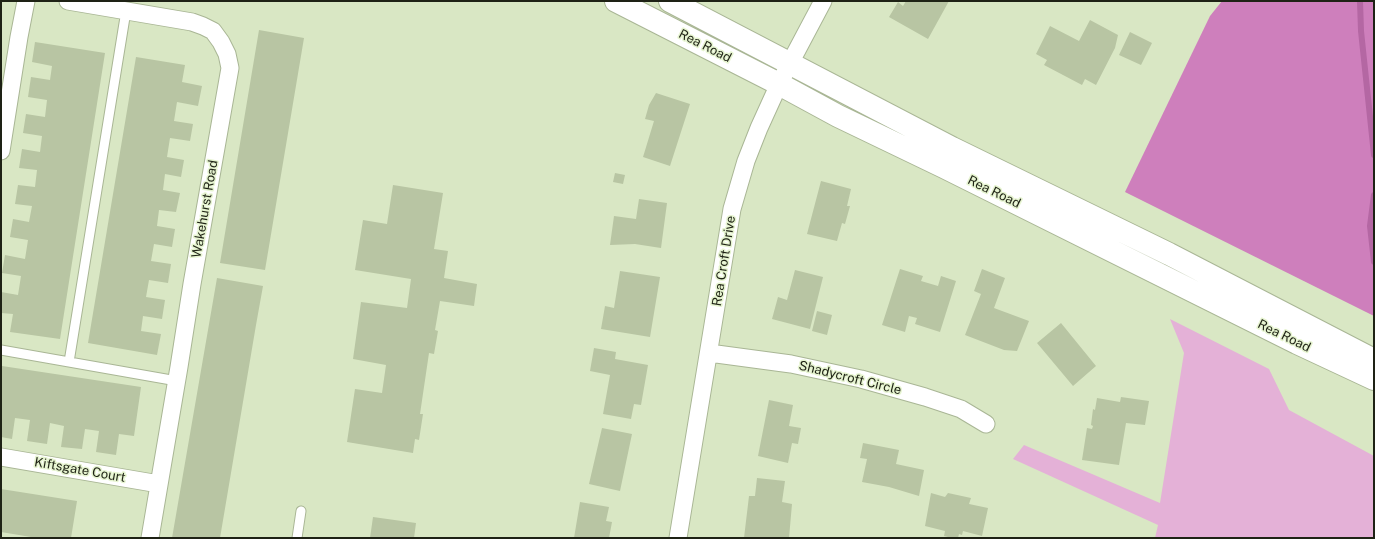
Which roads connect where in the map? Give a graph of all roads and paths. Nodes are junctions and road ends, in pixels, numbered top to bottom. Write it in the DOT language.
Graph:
graph roads {
  1 [pos="26,1"];
  2 [pos="68,1"];
  3 [pos="616,1"];
  4 [pos="670,1"];
  5 [pos="822,1"];
  6 [pos="126,11"];
  7 [pos="790,64"];
  8 [pos="779,84"];
  9 [pos="1,150"];
  10 [pos="1298,333"];
  11 [pos="1,350"];
  12 [pos="709,353"];
  13 [pos="1374,360"];
  14 [pos="69,362"];
  15 [pos="1374,379"];
  16 [pos="177,381"];
  17 [pos="986,424"];
  18 [pos="1,457"];
  19 [pos="159,484"];
  20 [pos="301,511"];
  21 [pos="150,538"];
  22 [pos="297,538"];
  23 [pos="678,538"];
  1 -- 9 [label="street"];
  2 -- 6 [label="street, Wakehurst Road"];
  3 -- 8 [label="main road, Rea Road"];
  4 -- 7 [label="main road, Rea Road"];
  5 -- 7 [label="street, Rea Croft Drive"];
  6 -- 14 [label="lane"];
  6 -- 16 [label="street, Wakehurst Road"];
  7 -- 8 [label="street, Rea Croft Drive"];
  7 -- 10 [label="main road, Rea Road"];
  8 -- 10 [label="main road, Rea Road"];
  8 -- 12 [label="street, Rea Croft Drive"];
  10 -- 13 [label="main road, Rea Road"];
  10 -- 15 [label="main road, Rea Road"];
  11 -- 14 [label="lane"];
  12 -- 17 [label="street, Shadycroft Circle"];
  12 -- 23 [label="street, Rea Croft Drive"];
  14 -- 16 [label="lane"];
  16 -- 19 [label="street, Wakehurst Road"];
  18 -- 19 [label="street, Kiftsgate Court"];
  19 -- 21 [label="street, Wakehurst Road"];
  20 -- 22 [label="lane"];
}
